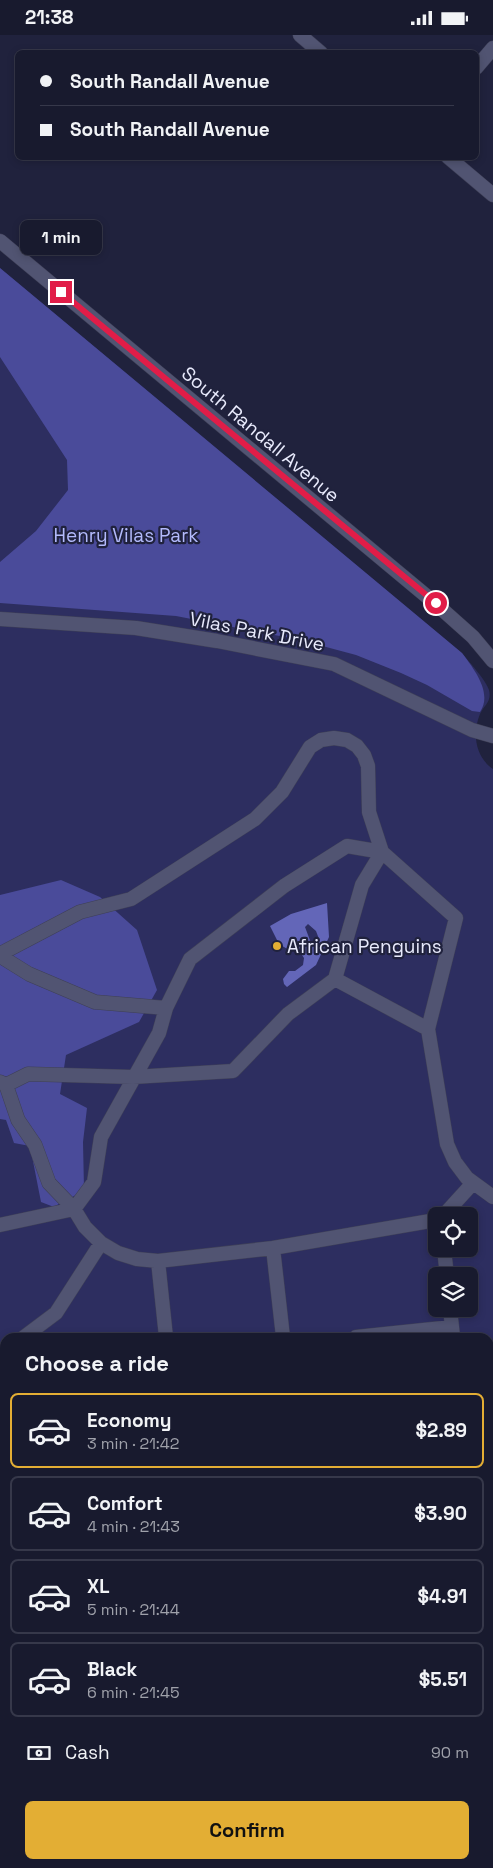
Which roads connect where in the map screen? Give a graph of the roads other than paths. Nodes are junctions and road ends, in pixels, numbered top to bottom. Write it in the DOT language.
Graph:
graph roads {
  1 [pos="300,35"];
  2 [pos="493,48"];
  3 [pos="318,50"];
  4 [pos="479,64"];
  5 [pos="452,160"];
  6 [pos="493,195"];
  7 [pos="0,241"];
  8 [pos="0,619"];
  9 [pos="493,661"];
  10 [pos="493,736"];
  11 [pos="382,852"];
  12 [pos="0,955"];
  13 [pos="335,979"];
  14 [pos="166,1008"];
  15 [pos="428,1029"];
  16 [pos="133,1077"];
  17 [pos="3,1084"];
  18 [pos="473,1183"];
  19 [pos="493,1197"];
  20 [pos="451,1207"];
  21 [pos="74,1209"];
  22 [pos="428,1221"];
  23 [pos="0,1225"];
  24 [pos="101,1243"];
  25 [pos="273,1248"];
  26 [pos="158,1261"];
  27 [pos="451,1317"];
  28 [pos="452,1332"];
  29 [pos="29,1333"];
  30 [pos="166,1333"];
  31 [pos="283,1333"];
  32 [pos="433,1333"];
  1 -- 3 [label="street"];
  2 -- 4 [label="street"];
  5 -- 6 [label="street"];
  7 -- 9 [label="street, South Randall Avenue"];
  8 -- 10 [label="street, Vilas Park Drive"];
  11 -- 12 [label="street"];
  11 -- 13 [label="street"];
  11 -- 14 [label="street"];
  11 -- 15 [label="street"];
  12 -- 14 [label="street"];
  13 -- 15 [label="street"];
  13 -- 16 [label="street"];
  14 -- 16 [label="street"];
  15 -- 18 [label="street"];
  16 -- 17 [label="street"];
  16 -- 21 [label="street"];
  17 -- 21 [label="street"];
  18 -- 19 [label="street"];
  18 -- 20 [label="street"];
  21 -- 23 [label="street"];
  21 -- 24 [label="street"];
  22 -- 25 [label="street"];
  24 -- 26 [label="street"];
  24 -- 29 [label="street"];
  25 -- 26 [label="street"];
  25 -- 31 [label="street"];
  26 -- 30 [label="street"];
  27 -- 28 [label="street"];
  28 -- 32 [label="street"];
}
